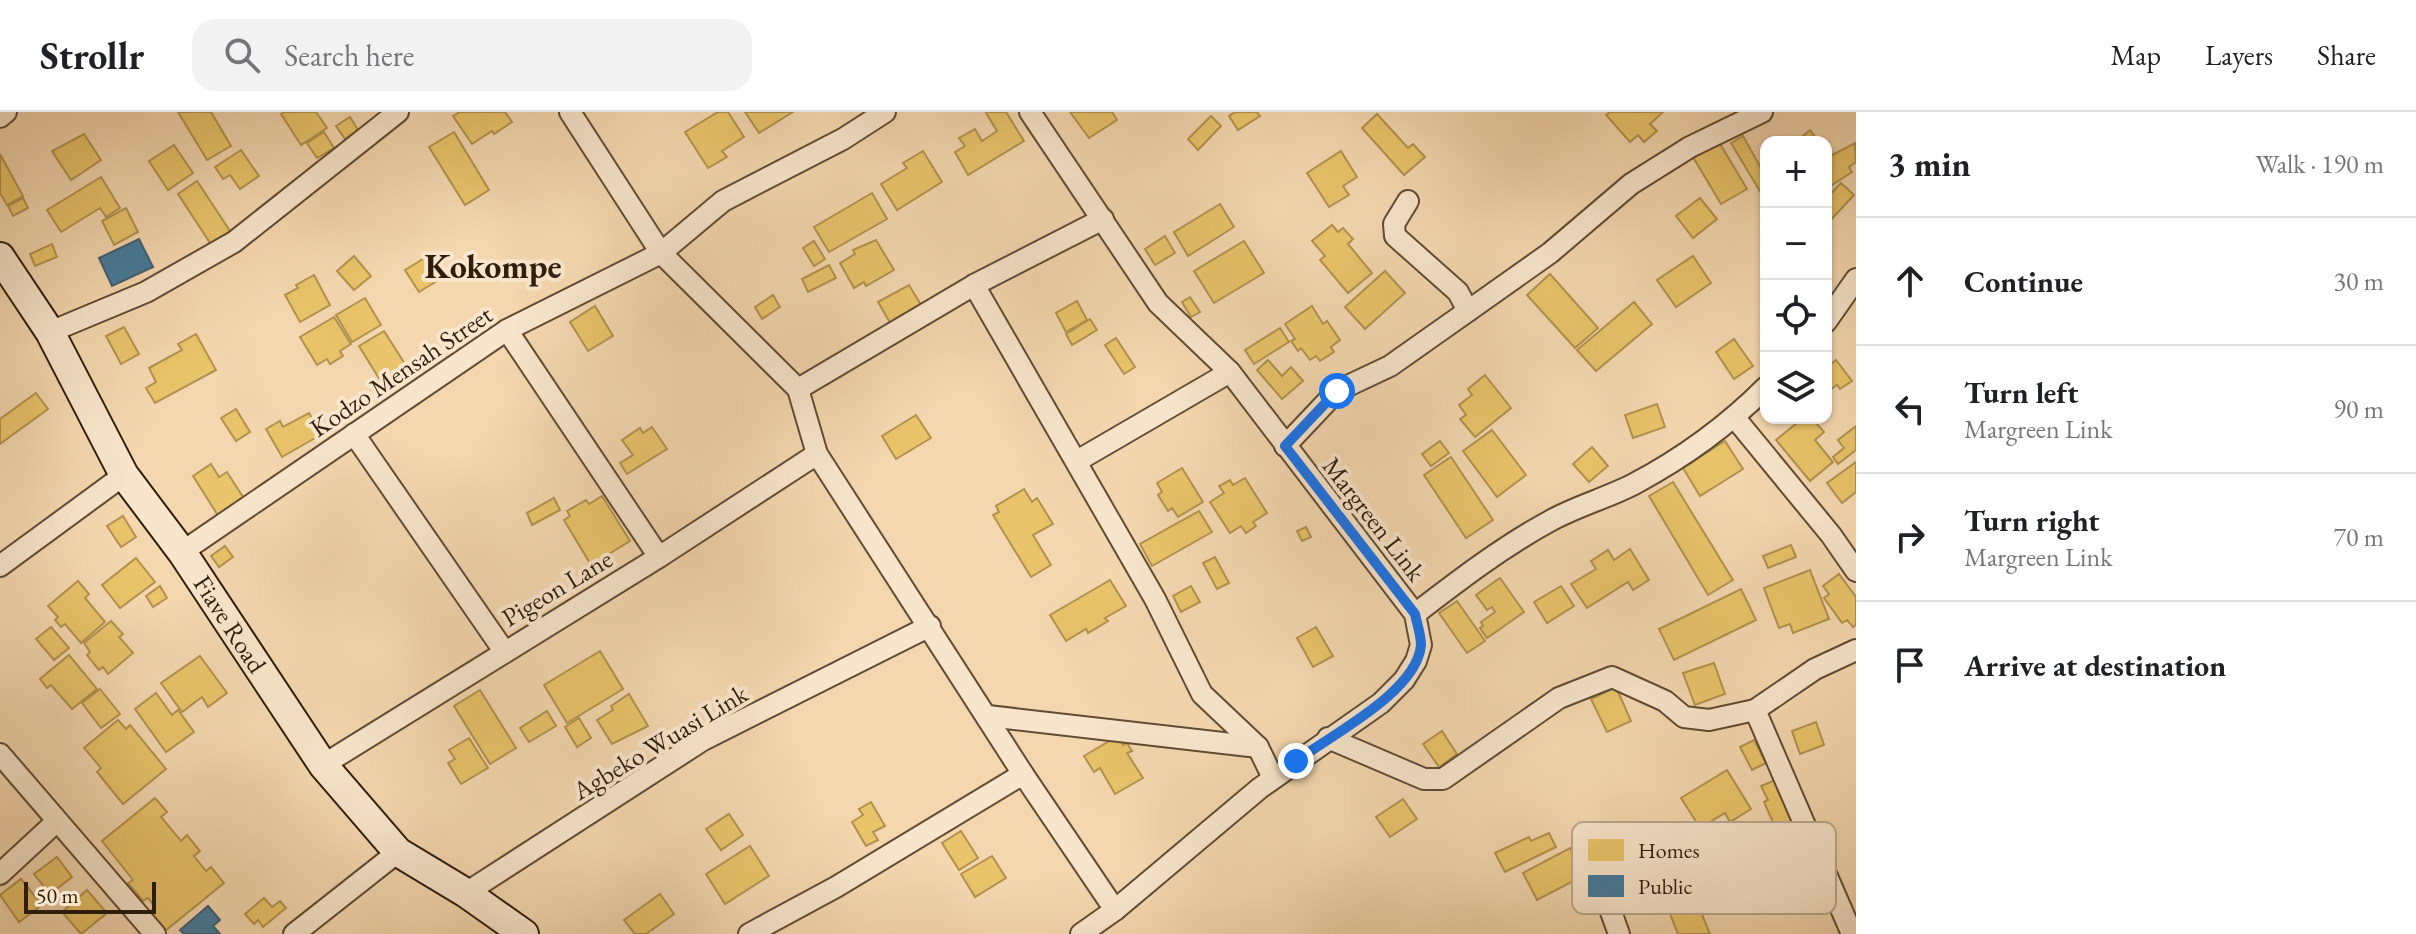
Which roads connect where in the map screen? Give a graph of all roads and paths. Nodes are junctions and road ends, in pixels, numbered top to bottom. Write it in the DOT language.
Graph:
graph roads {
  1 [pos="6,112"];
  2 [pos="398,112"];
  3 [pos="570,112"];
  4 [pos="885,112"];
  5 [pos="1030,112"];
  6 [pos="1762,112"];
  7 [pos="0,117"];
  8 [pos="1408,201"];
  9 [pos="1103,219"];
  10 [pos="661,253"];
  11 [pos="0,257"];
  12 [pos="1856,279"];
  13 [pos="974,285"];
  14 [pos="1468,311"];
  15 [pos="1832,313"];
  16 [pos="507,330"];
  17 [pos="50,332"];
  18 [pos="1230,372"];
  19 [pos="798,389"];
  20 [pos="1760,393"];
  21 [pos="1735,418"];
  22 [pos="354,434"];
  23 [pos="1285,446"];
  24 [pos="817,454"];
  25 [pos="1077,461"];
  26 [pos="124,475"];
  27 [pos="182,552"];
  28 [pos="659,557"];
  29 [pos="0,566"];
  30 [pos="1856,571"];
  31 [pos="1415,614"];
  32 [pos="930,626"];
  33 [pos="1856,650"];
  34 [pos="504,651"];
  35 [pos="1755,710"];
  36 [pos="988,716"];
  37 [pos="1328,738"];
  38 [pos="1258,747"];
  39 [pos="0,754"];
  40 [pos="323,765"];
  41 [pos="1023,774"];
  42 [pos="1273,778"];
  43 [pos="56,822"];
  44 [pos="1803,822"];
  45 [pos="398,852"];
  46 [pos="0,874"];
  47 [pos="466,893"];
  48 [pos="1836,898"];
  49 [pos="1115,910"];
  50 [pos="1612,914"];
  51 [pos="1850,931"];
  52 [pos="155,934"];
  53 [pos="294,934"];
  54 [pos="524,934"];
  55 [pos="749,934"];
  56 [pos="1081,934"];
  57 [pos="1619,934"];
  1 -- 7 [label="street"];
  2 -- 17 [label="street"];
  3 -- 10 [label="street"];
  4 -- 10 [label="street, Kodzo Mensah Street"];
  5 -- 9 [label="street, Margreen Link"];
  6 -- 14 [label="street"];
  8 -- 14 [label="street"];
  9 -- 13 [label="street"];
  9 -- 18 [label="street, Margreen Link"];
  10 -- 16 [label="street, Kodzo Mensah Street"];
  10 -- 19 [label="street"];
  11 -- 17 [label="street, Fiave Road"];
  12 -- 15 [label="street"];
  13 -- 19 [label="street"];
  13 -- 25 [label="street"];
  14 -- 23 [label="street"];
  16 -- 22 [label="street, Kodzo Mensah Street"];
  16 -- 28 [label="street"];
  17 -- 26 [label="street, Fiave Road"];
  18 -- 23 [label="street, Margreen Link"];
  18 -- 25 [label="street"];
  19 -- 24 [label="street"];
  20 -- 21 [label="street"];
  21 -- 30 [label="street"];
  21 -- 31 [label="street"];
  22 -- 27 [label="street, Kodzo Mensah Street"];
  22 -- 34 [label="street"];
  23 -- 31 [label="street, Margreen Link"];
  24 -- 28 [label="street, Pigeon Lane"];
  24 -- 32 [label="street"];
  25 -- 38 [label="street"];
  26 -- 27 [label="street, Fiave Road"];
  26 -- 29 [label="street"];
  27 -- 40 [label="street, Fiave Road"];
  28 -- 34 [label="street, Pigeon Lane"];
  31 -- 37 [label="street, Margreen Link"];
  32 -- 36 [label="street"];
  32 -- 47 [label="street, Agbeko Wuasi Link"];
  33 -- 35 [label="street"];
  34 -- 40 [label="street, Pigeon Lane"];
  35 -- 37 [label="street"];
  35 -- 44 [label="street"];
  36 -- 38 [label="street"];
  36 -- 41 [label="street"];
  37 -- 42 [label="street, Margreen Link"];
  38 -- 42 [label="street"];
  39 -- 43 [label="street"];
  40 -- 45 [label="street, Fiave Road"];
  41 -- 49 [label="street"];
  41 -- 55 [label="street"];
  42 -- 49 [label="street, Margreen Link"];
  43 -- 46 [label="street"];
  43 -- 52 [label="street"];
  45 -- 47 [label="street, Fiave Road"];
  45 -- 53 [label="street"];
  47 -- 54 [label="street, Fiave Road"];
  48 -- 51 [label="street"];
  49 -- 56 [label="street, Margreen Link"];
  50 -- 57 [label="street"];
}
